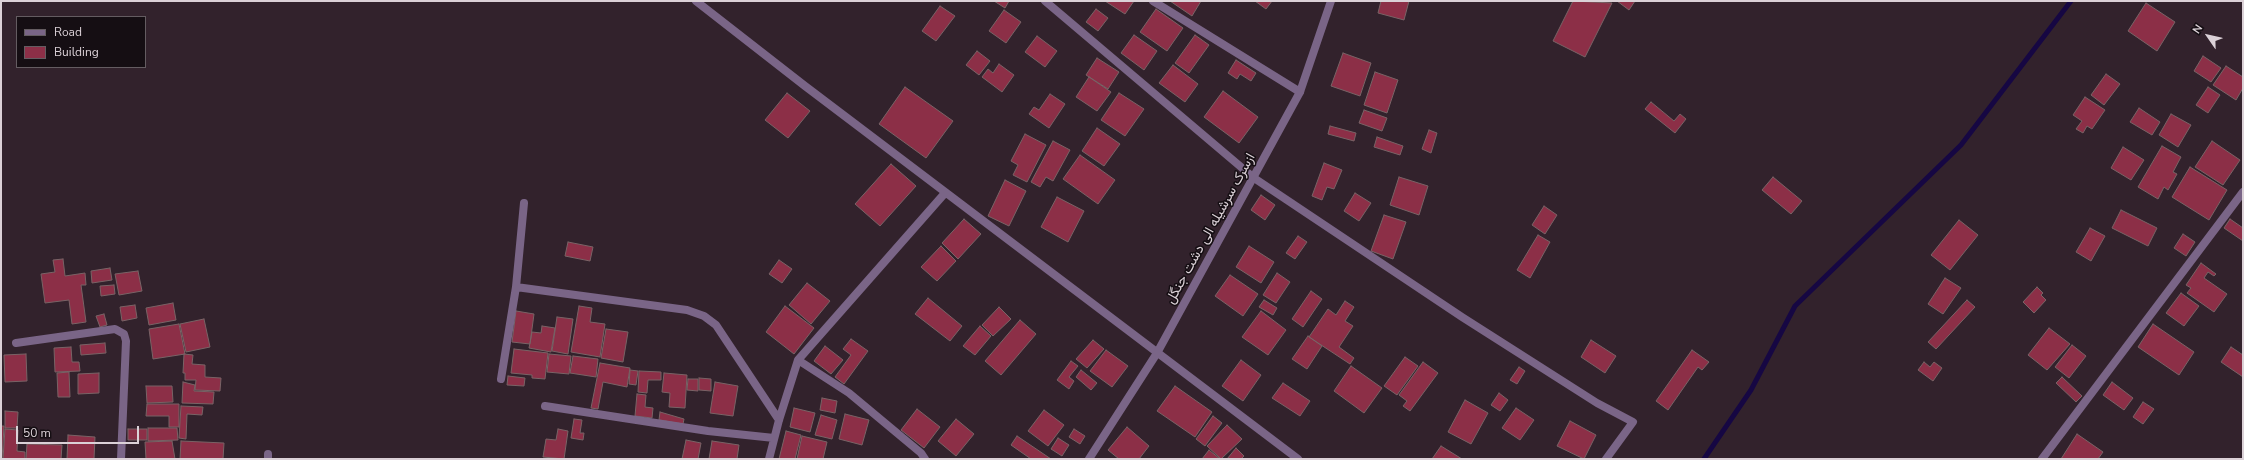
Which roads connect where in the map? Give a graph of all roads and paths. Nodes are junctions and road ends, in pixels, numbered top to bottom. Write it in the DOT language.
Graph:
graph roads {
  1 [pos="696,1"];
  2 [pos="1045,1"];
  3 [pos="1153,1"];
  4 [pos="1331,1"];
  5 [pos="1300,92"];
  6 [pos="1254,178"];
  7 [pos="2243,192"];
  8 [pos="945,193"];
  9 [pos="524,203"];
  10 [pos="516,287"];
  11 [pos="16,342"];
  12 [pos="1157,353"];
  13 [pos="798,360"];
  14 [pos="500,379"];
  15 [pos="545,406"];
  16 [pos="779,420"];
  17 [pos="774,438"];
  18 [pos="121,459"];
  19 [pos="769,459"];
  20 [pos="925,459"];
  21 [pos="1090,459"];
  22 [pos="1298,459"];
  23 [pos="1606,459"];
  24 [pos="2042,459"];
  1 -- 8 [label="street"];
  2 -- 6 [label="street"];
  3 -- 5 [label="street"];
  4 -- 5 [label="street, ازسرک سرشیله الی دشت جنگل"];
  5 -- 6 [label="street, ازسرک سرشیله الی دشت جنگل"];
  6 -- 12 [label="street, ازسرک سرشیله الی دشت جنگل"];
  6 -- 23 [label="street"];
  7 -- 24 [label="street"];
  8 -- 12 [label="street"];
  8 -- 13 [label="street"];
  9 -- 10 [label="street"];
  10 -- 14 [label="street"];
  10 -- 16 [label="street"];
  11 -- 18 [label="street"];
  12 -- 21 [label="street, ازسرک سرشیله الی دشت جنگل"];
  12 -- 22 [label="street"];
  13 -- 16 [label="street"];
  13 -- 20 [label="street"];
  15 -- 17 [label="street"];
  16 -- 17 [label="street"];
  17 -- 19 [label="street"];
}
